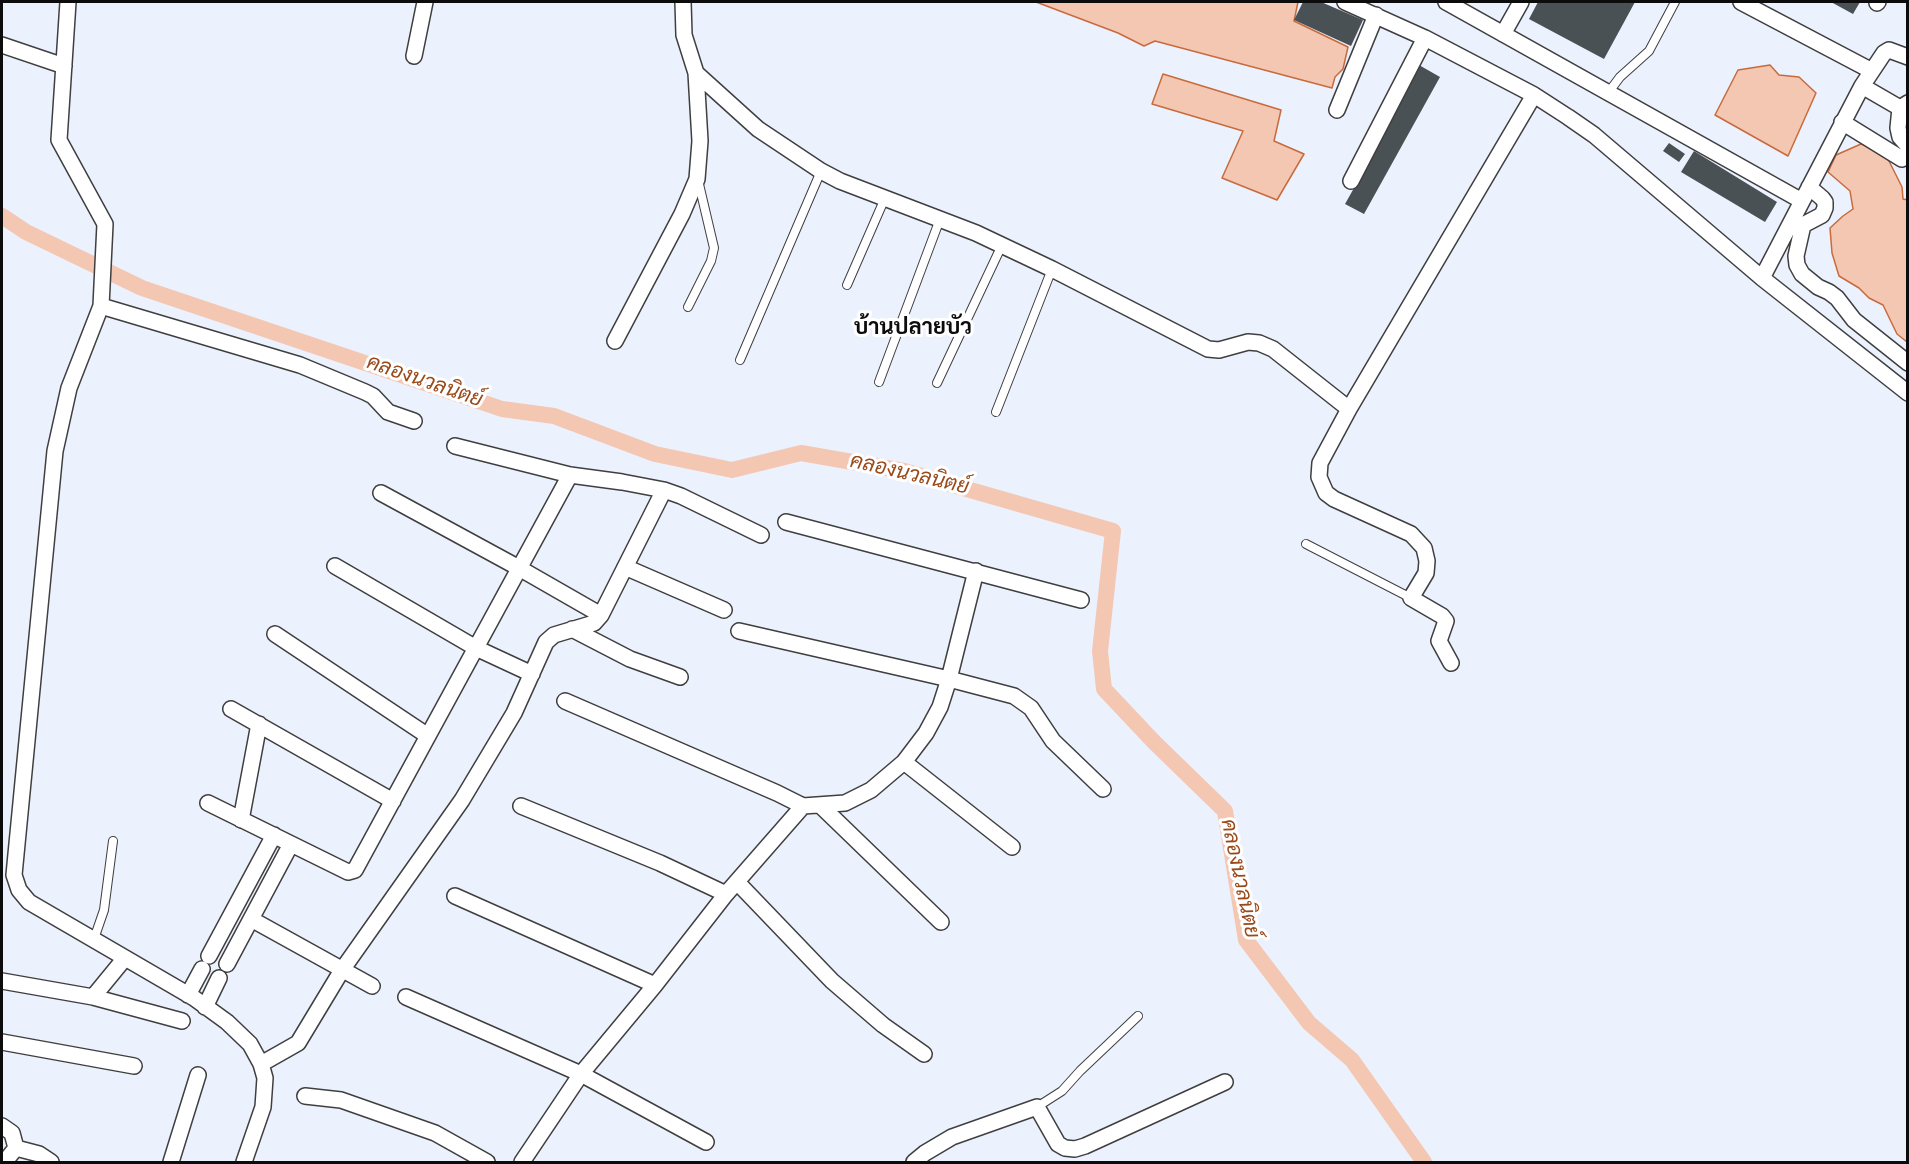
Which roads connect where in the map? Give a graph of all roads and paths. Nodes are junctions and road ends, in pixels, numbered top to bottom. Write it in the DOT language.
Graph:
graph roads {
  1 [pos="68,2"];
  2 [pos="425,2"];
  3 [pos="683,2"];
  4 [pos="1345,2"];
  5 [pos="1446,2"];
  6 [pos="1521,2"];
  7 [pos="1675,2"];
  8 [pos="1741,2"];
  9 [pos="1376,15"];
  10 [pos="1503,34"];
  11 [pos="1425,38"];
  12 [pos="2,45"];
  13 [pos="414,56"];
  14 [pos="1908,57"];
  15 [pos="64,66"];
  16 [pos="1872,71"];
  17 [pos="696,73"];
  18 [pos="1862,86"];
  19 [pos="1608,93"];
  20 [pos="1534,95"];
  21 [pos="1904,106"];
  22 [pos="1337,110"];
  23 [pos="1842,122"];
  24 [pos="1906,155"];
  25 [pos="821,171"];
  26 [pos="698,179"];
  27 [pos="1352,181"];
  28 [pos="1809,187"];
  29 [pos="885,198"];
  30 [pos="1802,201"];
  31 [pos="940,219"];
  32 [pos="1798,221"];
  33 [pos="1002,245"];
  34 [pos="1052,269"];
  35 [pos="1762,278"];
  36 [pos="847,285"];
  37 [pos="101,299"];
  38 [pos="688,307"];
  39 [pos="615,342"];
  40 [pos="741,360"];
  41 [pos="1908,363"];
  42 [pos="879,382"];
  43 [pos="937,383"];
  44 [pos="1908,393"];
  45 [pos="1349,409"];
  46 [pos="996,412"];
  47 [pos="414,421"];
  48 [pos="455,446"];
  49 [pos="570,475"];
  50 [pos="664,490"];
  51 [pos="381,493"];
  52 [pos="786,522"];
  53 [pos="761,535"];
  54 [pos="1306,544"];
  55 [pos="335,566"];
  56 [pos="625,567"];
  57 [pos="519,568"];
  58 [pos="976,572"];
  59 [pos="1410,598"];
  60 [pos="1081,600"];
  61 [pos="724,610"];
  62 [pos="601,615"];
  63 [pos="572,630"];
  64 [pos="738,631"];
  65 [pos="275,634"];
  66 [pos="476,648"];
  67 [pos="1451,663"];
  68 [pos="532,674"];
  69 [pos="681,676"];
  70 [pos="949,679"];
  71 [pos="565,701"];
  72 [pos="231,709"];
  73 [pos="259,724"];
  74 [pos="428,736"];
  75 [pos="904,762"];
  76 [pos="1103,789"];
  77 [pos="393,801"];
  78 [pos="208,803"];
  79 [pos="521,806"];
  80 [pos="802,806"];
  81 [pos="820,806"];
  82 [pos="241,820"];
  83 [pos="274,835"];
  84 [pos="113,840"];
  85 [pos="291,844"];
  86 [pos="1012,847"];
  87 [pos="737,882"];
  88 [pos="726,894"];
  89 [pos="455,896"];
  90 [pos="251,919"];
  91 [pos="941,922"];
  92 [pos="94,939"];
  93 [pos="125,957"];
  94 [pos="227,964"];
  95 [pos="342,970"];
  96 [pos="219,978"];
  97 [pos="2,981"];
  98 [pos="655,985"];
  99 [pos="372,986"];
  100 [pos="188,995"];
  101 [pos="93,997"];
  102 [pos="406,997"];
  103 [pos="205,1006"];
  104 [pos="1138,1016"];
  105 [pos="182,1022"];
  106 [pos="2,1042"];
  107 [pos="924,1054"];
  108 [pos="261,1064"];
  109 [pos="134,1066"];
  110 [pos="581,1074"];
  111 [pos="198,1075"];
  112 [pos="1226,1082"];
  113 [pos="305,1096"];
  114 [pos="1037,1107"];
  115 [pos="2,1126"];
  116 [pos="706,1142"];
  117 [pos="16,1148"];
  118 [pos="2,1161"];
  119 [pos="51,1162"];
  120 [pos="171,1162"];
  121 [pos="244,1162"];
  122 [pos="487,1162"];
  123 [pos="522,1162"];
  124 [pos="914,1162"];
  1 -- 15 [label="street"];
  2 -- 13 [label="street"];
  3 -- 17 [label="street"];
  4 -- 9 [label="street"];
  5 -- 10 [label="street"];
  6 -- 10 [label="street"];
  7 -- 19 [label="lane"];
  8 -- 16 [label="street"];
  9 -- 11 [label="street"];
  9 -- 22 [label="street"];
  10 -- 19 [label="street"];
  11 -- 20 [label="street"];
  11 -- 27 [label="street"];
  12 -- 15 [label="street"];
  14 -- 16 [label="street"];
  15 -- 37 [label="street"];
  16 -- 18 [label="street"];
  17 -- 25 [label="street"];
  17 -- 26 [label="street"];
  18 -- 21 [label="street"];
  18 -- 23 [label="street"];
  19 -- 30 [label="street"];
  20 -- 35 [label="street"];
  20 -- 45 [label="street"];
  21 -- 24 [label="street"];
  23 -- 24 [label="street"];
  23 -- 28 [label="street"];
  25 -- 29 [label="street"];
  25 -- 40 [label="lane"];
  26 -- 38 [label="lane"];
  26 -- 39 [label="street"];
  28 -- 30 [label="street"];
  28 -- 32 [label="street"];
  29 -- 31 [label="street"];
  29 -- 36 [label="lane"];
  30 -- 32 [label="street"];
  31 -- 33 [label="street"];
  31 -- 42 [label="lane"];
  32 -- 35 [label="street"];
  32 -- 41 [label="street"];
  33 -- 34 [label="street"];
  33 -- 43 [label="lane"];
  34 -- 45 [label="street"];
  34 -- 46 [label="lane"];
  35 -- 44 [label="street"];
  37 -- 47 [label="street"];
  37 -- 92 [label="street"];
  45 -- 59 [label="street"];
  48 -- 49 [label="street"];
  49 -- 50 [label="street"];
  49 -- 57 [label="street"];
  50 -- 53 [label="street"];
  50 -- 56 [label="street"];
  51 -- 57 [label="street"];
  52 -- 58 [label="street"];
  54 -- 59 [label="lane"];
  55 -- 66 [label="street"];
  56 -- 61 [label="street"];
  56 -- 62 [label="street"];
  57 -- 62 [label="street"];
  57 -- 66 [label="street"];
  58 -- 60 [label="street"];
  58 -- 70 [label="street"];
  59 -- 67 [label="street"];
  62 -- 63 [label="street"];
  63 -- 68 [label="street"];
  63 -- 69 [label="street"];
  64 -- 70 [label="street"];
  65 -- 74 [label="street"];
  66 -- 68 [label="street"];
  66 -- 74 [label="street"];
  68 -- 95 [label="street"];
  70 -- 75 [label="street"];
  70 -- 76 [label="street"];
  71 -- 80 [label="street"];
  72 -- 73 [label="street"];
  73 -- 77 [label="street"];
  73 -- 82 [label="street"];
  74 -- 77 [label="street"];
  75 -- 81 [label="street"];
  75 -- 86 [label="street"];
  77 -- 85 [label="street"];
  78 -- 82 [label="street"];
  79 -- 88 [label="street"];
  80 -- 81 [label="street"];
  80 -- 87 [label="street"];
  81 -- 91 [label="street"];
  82 -- 83 [label="street"];
  83 -- 85 [label="street"];
  83 -- 100 [label="street"];
  84 -- 92 [label="lane"];
  85 -- 90 [label="street"];
  87 -- 88 [label="street"];
  87 -- 107 [label="street"];
  88 -- 98 [label="street"];
  89 -- 98 [label="street"];
  90 -- 94 [label="street"];
  90 -- 95 [label="street"];
  92 -- 93 [label="street"];
  93 -- 100 [label="street"];
  93 -- 101 [label="street"];
  95 -- 99 [label="street"];
  95 -- 108 [label="street"];
  96 -- 103 [label="street"];
  97 -- 101 [label="street"];
  98 -- 110 [label="street"];
  100 -- 103 [label="street"];
  101 -- 105 [label="street"];
  102 -- 110 [label="street"];
  103 -- 108 [label="street"];
  104 -- 114 [label="lane"];
  106 -- 109 [label="street"];
  108 -- 121 [label="street"];
  110 -- 116 [label="street"];
  110 -- 123 [label="street"];
  111 -- 120 [label="street"];
  112 -- 114 [label="street"];
  113 -- 122 [label="street"];
  114 -- 124 [label="street"];
  115 -- 117 [label="street"];
  117 -- 118 [label="street"];
  117 -- 119 [label="street"];
}
